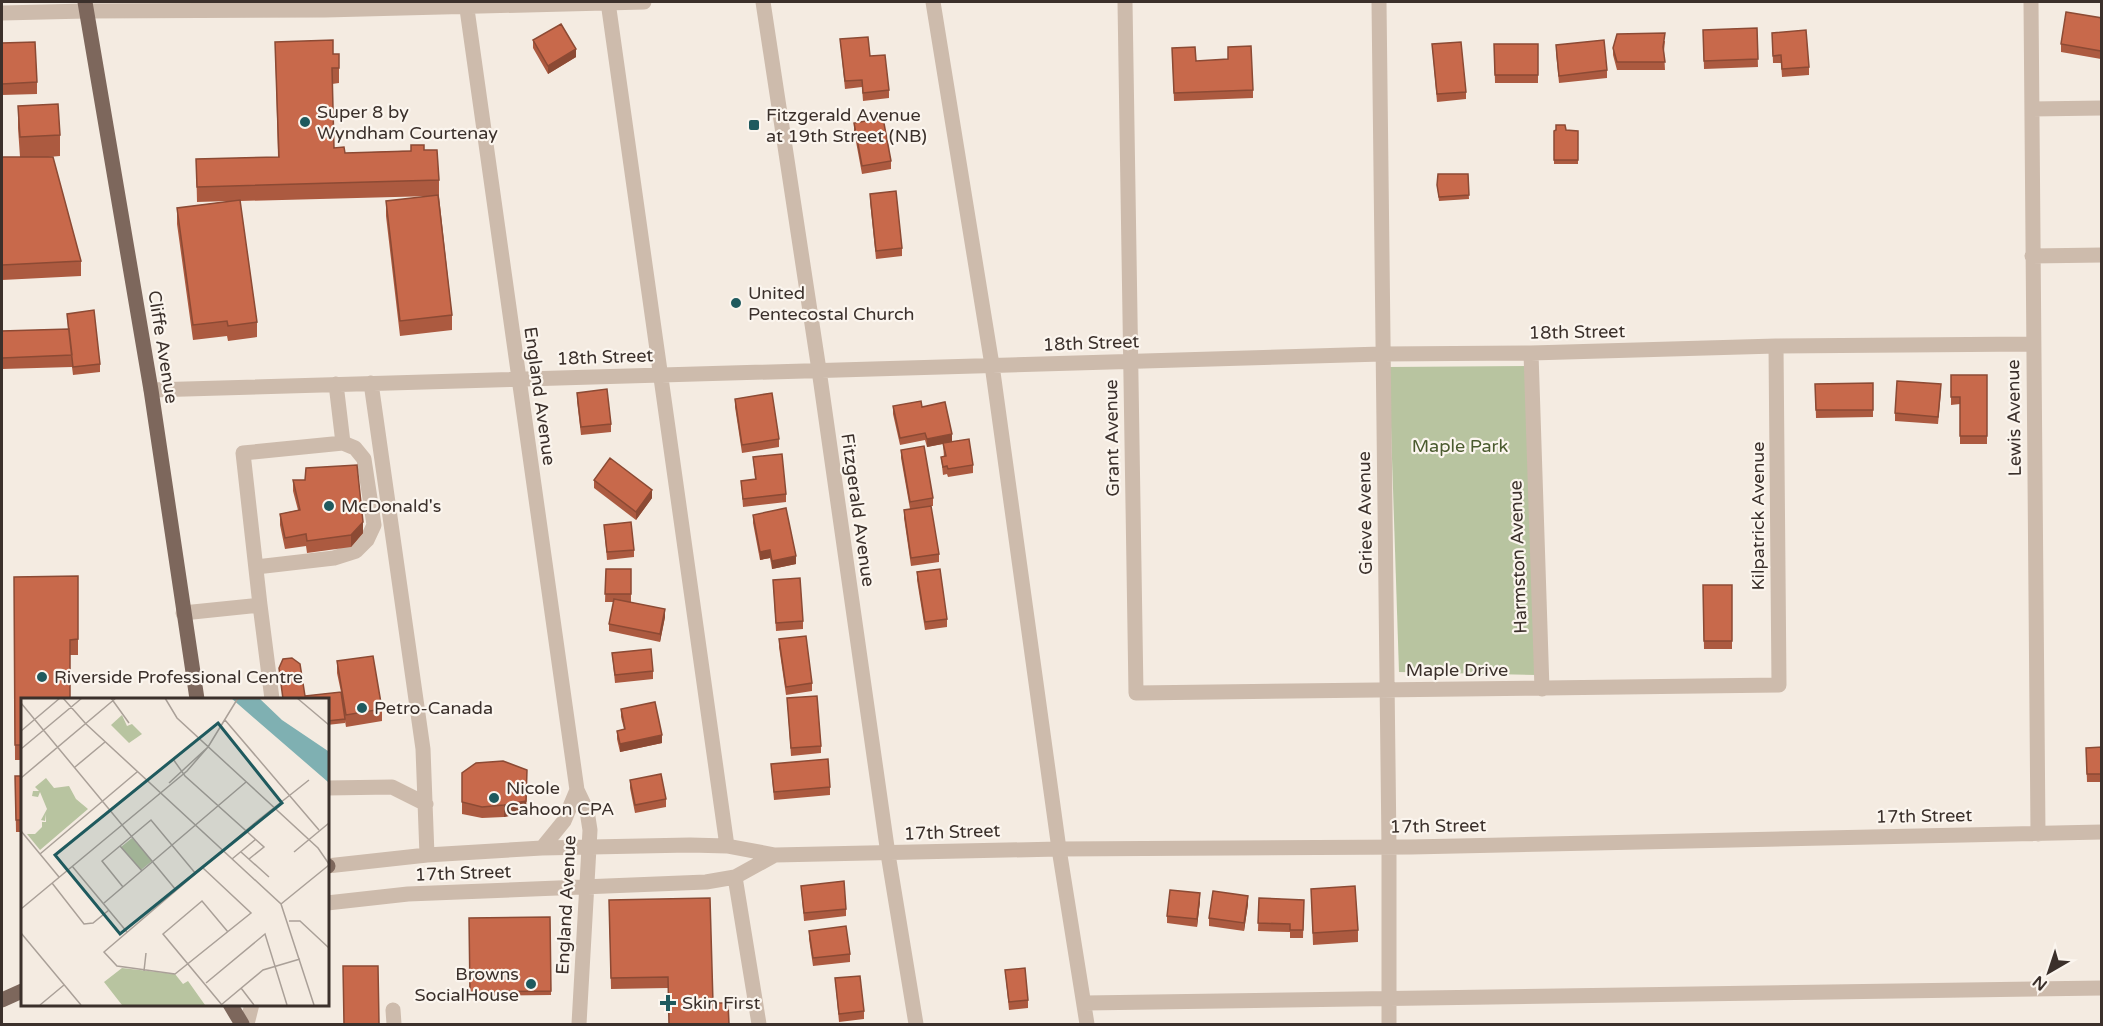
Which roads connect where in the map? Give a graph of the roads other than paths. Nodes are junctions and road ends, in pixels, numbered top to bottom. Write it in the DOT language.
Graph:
graph roads {
  1 [pos="608,2"];
  2 [pos="644,2"];
  3 [pos="763,2"];
  4 [pos="933,2"];
  5 [pos="1125,2"];
  6 [pos="1379,2"];
  7 [pos="2031,2"];
  8 [pos="466,5"];
  9 [pos="85,6"];
  10 [pos="324,6"];
  11 [pos="2,13"];
  12 [pos="2102,108"];
  13 [pos="2032,109"];
  14 [pos="2102,255"];
  15 [pos="2032,256"];
  16 [pos="2032,344"];
  17 [pos="1776,346"];
  18 [pos="1532,353"];
  19 [pos="1383,354"];
  20 [pos="1131,362"];
  21 [pos="992,365"];
  22 [pos="819,370"];
  23 [pos="661,375"];
  24 [pos="518,379"];
  25 [pos="371,383"];
  26 [pos="336,384"];
  27 [pos="151,390"];
  28 [pos="343,443"];
  29 [pos="256,567"];
  30 [pos="260,605"];
  31 [pos="183,613"];
  32 [pos="1779,686"];
  33 [pos="1542,688"];
  34 [pos="1386,690"];
  35 [pos="1136,693"];
  36 [pos="197,698"];
  37 [pos="272,698"];
  38 [pos="328,788"];
  39 [pos="577,789"];
  40 [pos="426,804"];
  41 [pos="2102,832"];
  42 [pos="2038,834"];
  43 [pos="727,846"];
  44 [pos="1389,847"];
  45 [pos="542,848"];
  46 [pos="590,848"];
  47 [pos="1059,849"];
  48 [pos="888,854"];
  49 [pos="427,855"];
  50 [pos="775,855"];
  51 [pos="328,866"];
  52 [pos="735,877"];
  53 [pos="587,887"];
  54 [pos="330,904"];
  55 [pos="2102,988"];
  56 [pos="21,991"];
  57 [pos="1389,998"];
  58 [pos="2,1000"];
  59 [pos="1084,1003"];
  60 [pos="231,1005"];
  61 [pos="242,1005"];
  62 [pos="252,1005"];
  63 [pos="245,1024"];
  64 [pos="579,1024"];
  65 [pos="759,1024"];
  66 [pos="915,1024"];
  67 [pos="1087,1024"];
  68 [pos="1389,1024"];
  1 -- 2 [label="street"];
  1 -- 8 [label="street"];
  1 -- 23 [label="street"];
  3 -- 22 [label="street, Fitzgerald Avenue"];
  4 -- 21 [label="street"];
  5 -- 20 [label="street, Grant Avenue"];
  6 -- 19 [label="street, Grieve Avenue"];
  7 -- 13 [label="street, Lewis Avenue"];
  8 -- 10 [label="street"];
  8 -- 24 [label="street, England Avenue"];
  9 -- 10 [label="street"];
  9 -- 11 [label="street"];
  9 -- 27 [label="main road, Cliffe Avenue"];
  12 -- 13 [label="street"];
  13 -- 15 [label="street, Lewis Avenue"];
  14 -- 15 [label="street"];
  15 -- 16 [label="street, Lewis Avenue"];
  16 -- 17 [label="street, 18th Street"];
  16 -- 42 [label="street, Lewis Avenue"];
  17 -- 18 [label="street, 18th Street"];
  17 -- 32 [label="street, Kilpatrick Avenue"];
  18 -- 19 [label="street, 18th Street"];
  18 -- 33 [label="street, Harmston Avenue"];
  19 -- 20 [label="street, 18th Street"];
  19 -- 34 [label="street, Grieve Avenue"];
  20 -- 21 [label="street, 18th Street"];
  20 -- 35 [label="street, Grant Avenue"];
  21 -- 22 [label="street, 18th Street"];
  21 -- 47 [label="street"];
  22 -- 23 [label="street, 18th Street"];
  22 -- 48 [label="street, Fitzgerald Avenue"];
  23 -- 24 [label="street, 18th Street"];
  23 -- 43 [label="street"];
  24 -- 25 [label="street, 18th Street"];
  24 -- 39 [label="street, England Avenue"];
  25 -- 26 [label="street, 18th Street"];
  25 -- 40 [label="street"];
  26 -- 27 [label="street, 18th Street"];
  26 -- 28 [label="street"];
  27 -- 31 [label="main road, Cliffe Avenue"];
  28 -- 29 [label="street"];
  28 -- 29 [label="street"];
  29 -- 30 [label="street"];
  30 -- 31 [label="street"];
  30 -- 37 [label="street"];
  31 -- 36 [label="main road, Cliffe Avenue"];
  32 -- 33 [label="street, Maple Drive"];
  33 -- 34 [label="street, Maple Drive"];
  34 -- 35 [label="street, Maple Drive"];
  34 -- 44 [label="street, Grieve Avenue"];
  38 -- 40 [label="street"];
  39 -- 45 [label="street, England Avenue"];
  39 -- 46 [label="street, England Avenue"];
  40 -- 49 [label="street"];
  41 -- 42 [label="street, 17th Street"];
  42 -- 44 [label="street, 17th Street"];
  43 -- 46 [label="street, 17th Street"];
  43 -- 50 [label="street, 17th Street"];
  44 -- 47 [label="street, 17th Street"];
  44 -- 57 [label="street, Grieve Avenue"];
  45 -- 46 [label="street, 17th Street"];
  45 -- 49 [label="street, 17th Street"];
  46 -- 53 [label="street, England Avenue"];
  47 -- 48 [label="street, 17th Street"];
  47 -- 59 [label="street"];
  48 -- 50 [label="street, 17th Street"];
  48 -- 66 [label="street, Fitzgerald Avenue"];
  49 -- 51 [label="street, 17th Street"];
  50 -- 52 [label="street, 17th Street"];
  52 -- 53 [label="street, 17th Street"];
  52 -- 65 [label="street"];
  53 -- 54 [label="street, 17th Street"];
  53 -- 64 [label="street, England Avenue"];
  55 -- 57 [label="street"];
  56 -- 58 [label="main road"];
  57 -- 59 [label="street"];
  57 -- 68 [label="street, Grieve Avenue"];
  59 -- 67 [label="street"];
  60 -- 63 [label="main road"];
  61 -- 63 [label="main road"];
  62 -- 63 [label="street"];
}
